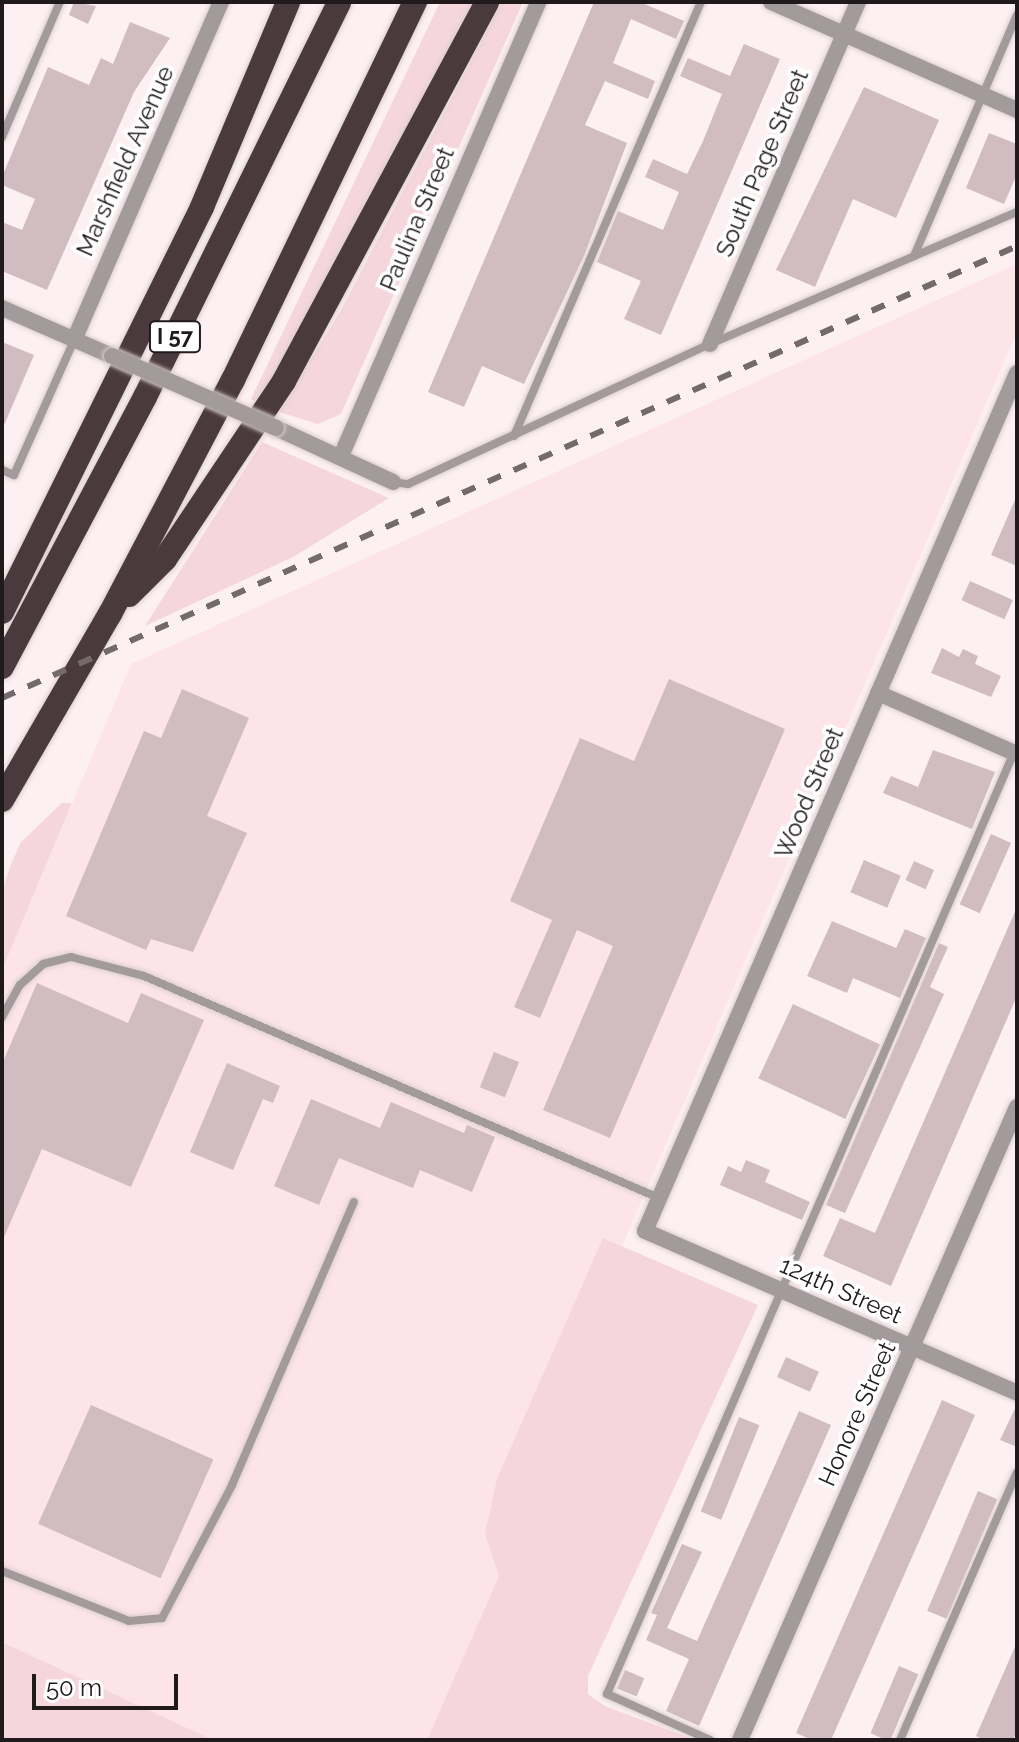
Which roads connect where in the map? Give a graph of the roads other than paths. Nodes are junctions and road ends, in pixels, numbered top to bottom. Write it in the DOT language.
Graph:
graph roads {
  1 [pos="60,2"];
  2 [pos="221,2"];
  3 [pos="288,2"];
  4 [pos="339,2"];
  5 [pos="415,2"];
  6 [pos="487,2"];
  7 [pos="538,2"];
  8 [pos="701,2"];
  9 [pos="771,2"];
  10 [pos="858,2"];
  11 [pos="1017,15"];
  12 [pos="844,34"];
  13 [pos="983,95"];
  14 [pos="1017,110"];
  15 [pos="2,137"];
  16 [pos="1017,212"];
  17 [pos="914,256"];
  18 [pos="2,308"];
  19 [pos="74,340"];
  20 [pos="710,344"];
  21 [pos="1017,373"];
  22 [pos="513,437"];
  23 [pos="341,456"];
  24 [pos="2,470"];
  25 [pos="393,482"];
  26 [pos="2,612"];
  27 [pos="110,614"];
  28 [pos="2,667"];
  29 [pos="878,693"];
  30 [pos="1016,751"];
  31 [pos="2,800"];
  32 [pos="2,1017"];
  33 [pos="1017,1107"];
  34 [pos="659,1198"];
  35 [pos="354,1202"];
  36 [pos="645,1231"];
  37 [pos="782,1291"];
  38 [pos="912,1347"];
  39 [pos="1017,1393"];
  40 [pos="1017,1472"];
  41 [pos="2,1571"];
  42 [pos="710,1740"];
  43 [pos="740,1740"];
  44 [pos="900,1740"];
  1 -- 15 [label="lane"];
  2 -- 19 [label="street, Marshfield Avenue"];
  3 -- 26 [label="highway"];
  4 -- 28 [label="highway, I 57"];
  5 -- 27 [label="highway"];
  6 -- 27 [label="highway"];
  7 -- 23 [label="street, Paulina Street"];
  8 -- 22 [label="lane"];
  9 -- 12 [label="street"];
  10 -- 12 [label="street, South Page Street"];
  11 -- 13 [label="lane"];
  12 -- 13 [label="street"];
  12 -- 20 [label="street, South Page Street"];
  13 -- 14 [label="street"];
  13 -- 17 [label="lane"];
  16 -- 17 [label="lane"];
  17 -- 20 [label="lane"];
  18 -- 19 [label="street"];
  19 -- 23 [label="street, bridge"];
  19 -- 24 [label="lane"];
  20 -- 22 [label="lane"];
  21 -- 29 [label="street, Wood Street"];
  22 -- 25 [label="lane"];
  23 -- 25 [label="street"];
  27 -- 31 [label="highway"];
  29 -- 30 [label="street"];
  29 -- 34 [label="street, Wood Street"];
  30 -- 37 [label="lane"];
  32 -- 34 [label="lane"];
  33 -- 38 [label="street, Honore Street"];
  34 -- 36 [label="street, Wood Street"];
  35 -- 41 [label="lane"];
  36 -- 37 [label="street, 124th Street"];
  37 -- 38 [label="street, 124th Street"];
  37 -- 42 [label="lane"];
  38 -- 39 [label="street, 124th Street"];
  38 -- 43 [label="street, Honore Street"];
  40 -- 44 [label="lane"];
}
